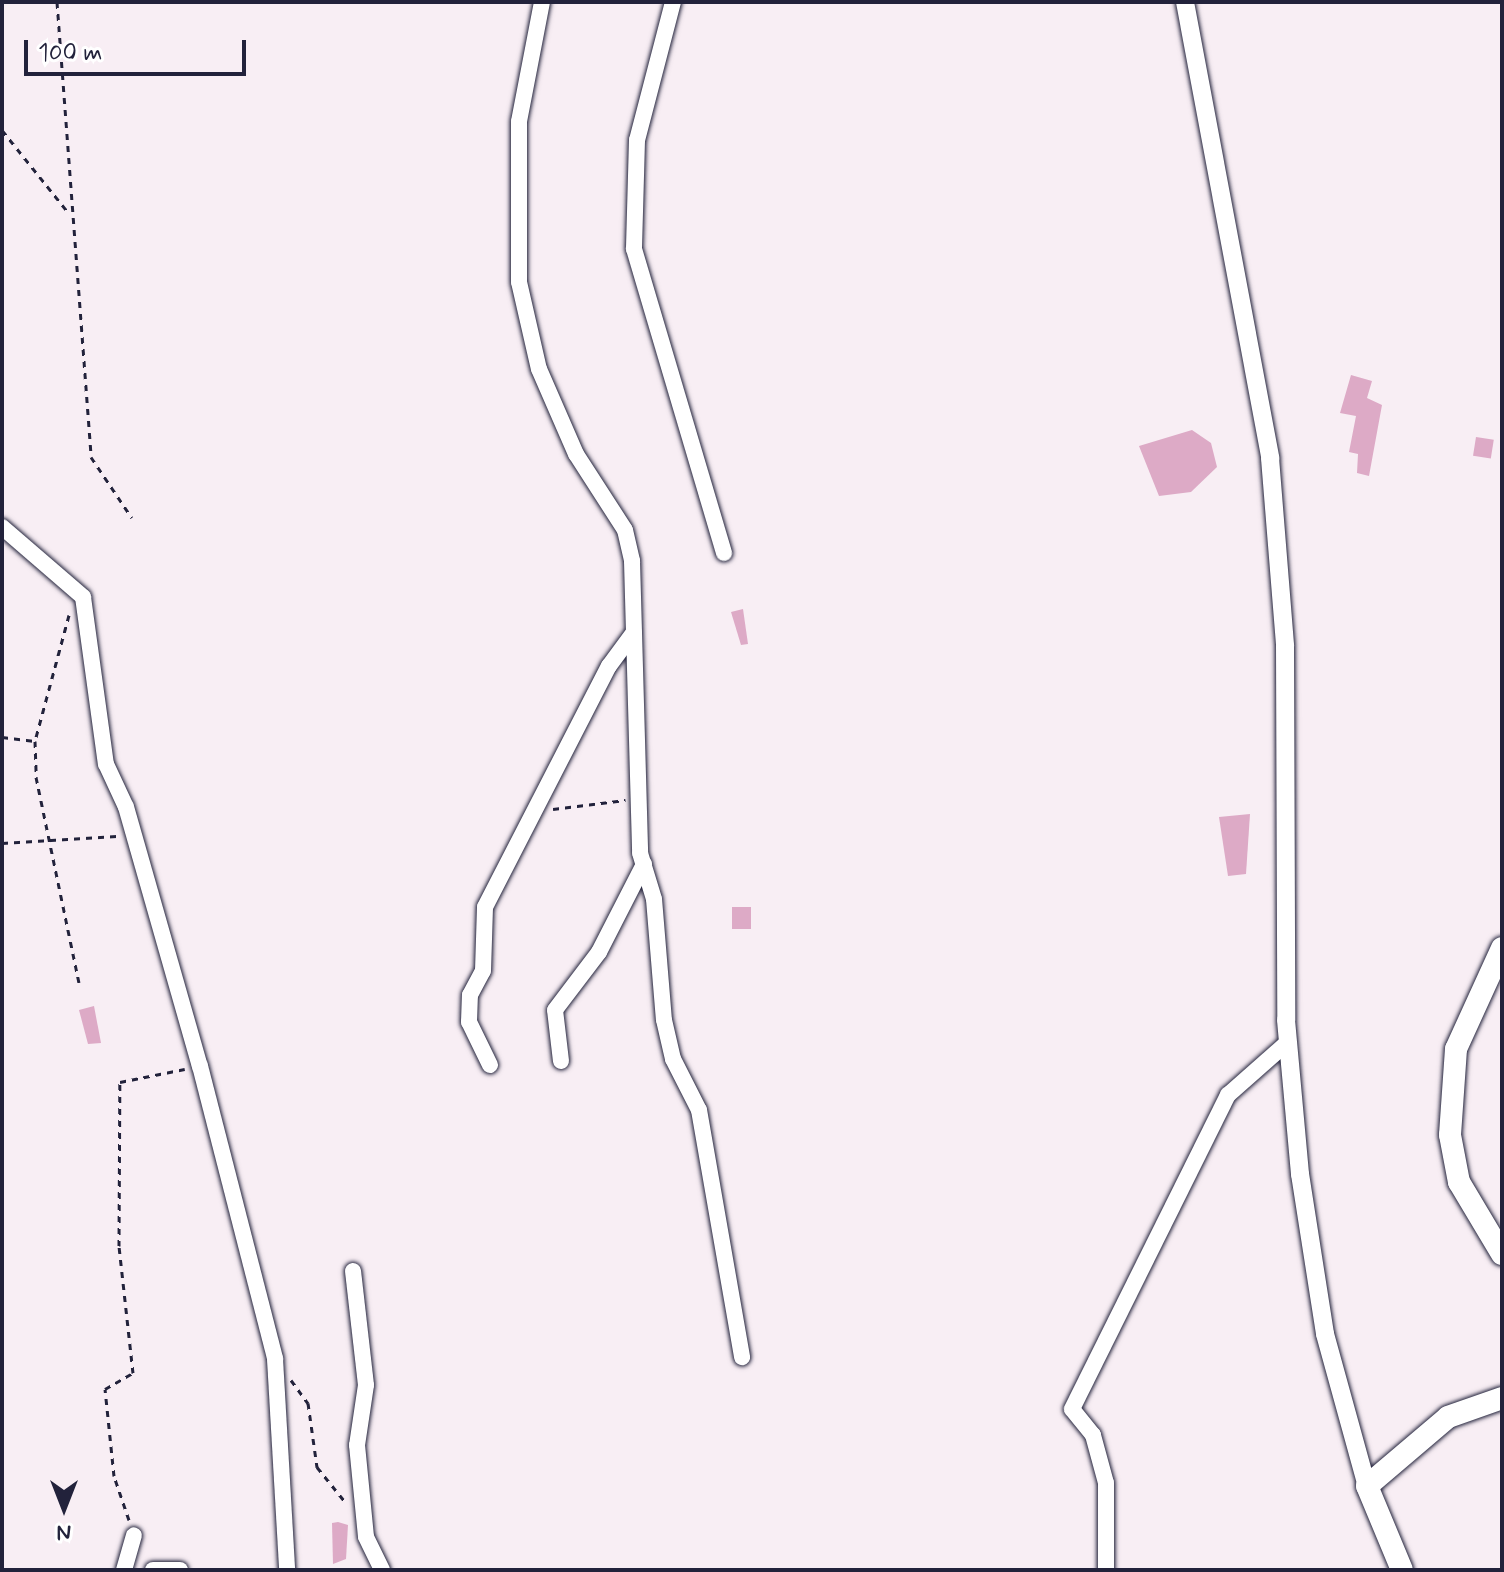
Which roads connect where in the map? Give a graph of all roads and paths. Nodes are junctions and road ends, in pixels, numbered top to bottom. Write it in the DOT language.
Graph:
graph roads {
  1 [pos="57,2"];
  2 [pos="542,2"];
  3 [pos="673,2"];
  4 [pos="1185,2"];
  5 [pos="2,130"];
  6 [pos="68,212"];
  7 [pos="132,518"];
  8 [pos="2,527"];
  9 [pos="724,553"];
  10 [pos="83,597"];
  11 [pos="634,632"];
  12 [pos="2,737"];
  13 [pos="35,741"];
  14 [pos="636,798"];
  15 [pos="535,809"];
  16 [pos="133,832"];
  17 [pos="52,841"];
  18 [pos="2,843"];
  19 [pos="644,864"];
  20 [pos="1502,948"];
  21 [pos="79,983"];
  22 [pos="1288,1042"];
  23 [pos="561,1061"];
  24 [pos="490,1065"];
  25 [pos="200,1066"];
  26 [pos="1502,1254"];
  27 [pos="353,1271"];
  28 [pos="742,1357"];
  29 [pos="275,1359"];
  30 [pos="1502,1398"];
  31 [pos="1367,1486"];
  32 [pos="134,1535"];
  33 [pos="366,1537"];
  34 [pos="124,1570"];
  35 [pos="153,1570"];
  36 [pos="180,1570"];
  37 [pos="287,1570"];
  38 [pos="382,1570"];
  39 [pos="1106,1570"];
  40 [pos="1402,1570"];
  1 -- 6 [label="path"];
  2 -- 11 [label="street"];
  3 -- 9 [label="street"];
  4 -- 22 [label="street"];
  5 -- 6 [label="path"];
  6 -- 7 [label="path"];
  8 -- 10 [label="street"];
  10 -- 13 [label="path"];
  10 -- 16 [label="street"];
  11 -- 14 [label="street"];
  11 -- 15 [label="street"];
  12 -- 13 [label="path"];
  13 -- 17 [label="path"];
  14 -- 15 [label="path"];
  14 -- 19 [label="street"];
  15 -- 24 [label="street"];
  16 -- 17 [label="path"];
  16 -- 25 [label="street"];
  17 -- 18 [label="path"];
  17 -- 21 [label="path"];
  19 -- 23 [label="street"];
  19 -- 28 [label="street"];
  20 -- 26 [label="main road"];
  22 -- 31 [label="street"];
  22 -- 39 [label="street"];
  25 -- 29 [label="street"];
  25 -- 32 [label="path"];
  27 -- 33 [label="street"];
  29 -- 33 [label="path"];
  29 -- 37 [label="street"];
  30 -- 31 [label="main road"];
  31 -- 40 [label="main road"];
  32 -- 34 [label="street"];
  33 -- 38 [label="street"];
  35 -- 36 [label="street"];
}
